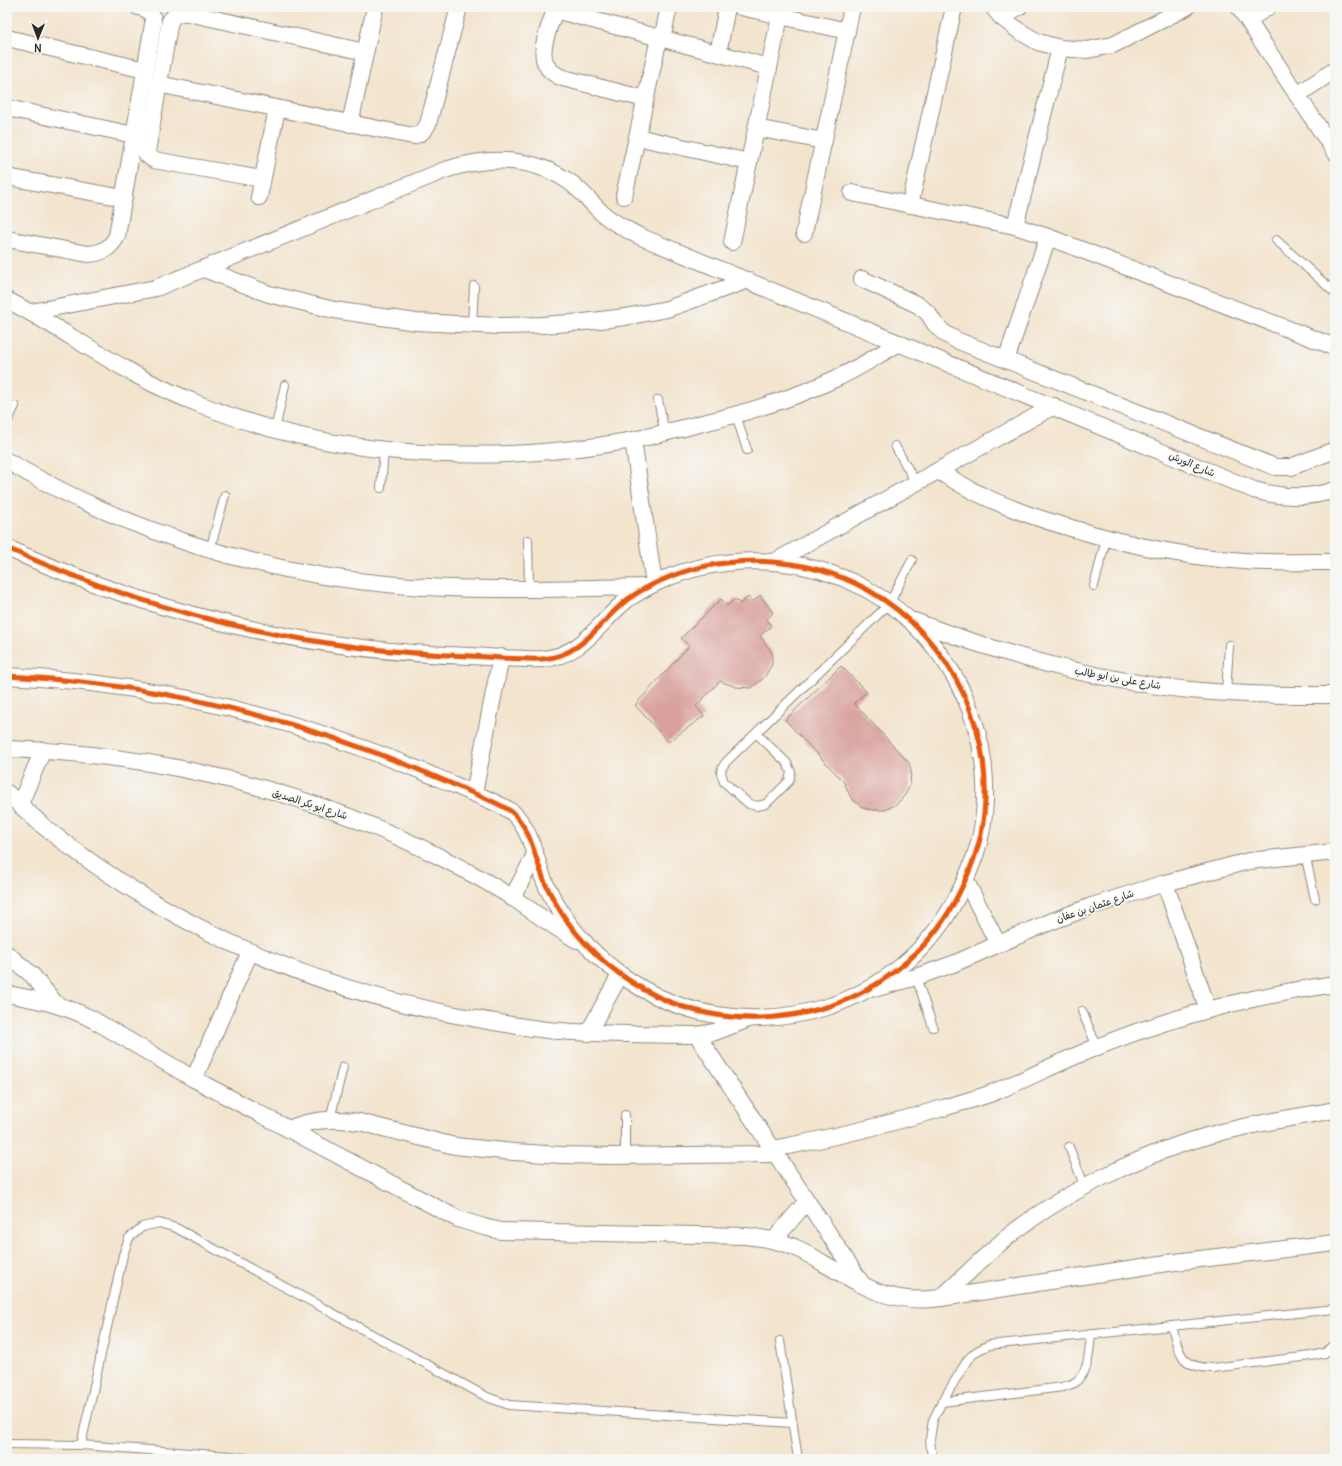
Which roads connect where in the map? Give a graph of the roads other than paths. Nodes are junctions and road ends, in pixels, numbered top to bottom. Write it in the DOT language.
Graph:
graph roads {
  1 [pos="138,7"];
  2 [pos="374,7"];
  3 [pos="459,7"];
  4 [pos="669,7"];
  5 [pos="727,7"];
  6 [pos="741,7"];
  7 [pos="852,7"];
  8 [pos="954,7"];
  9 [pos="1019,7"];
  10 [pos="1187,7"];
  11 [pos="1268,7"];
  12 [pos="555,9"];
  13 [pos="997,12"];
  14 [pos="1243,14"];
  15 [pos="780,16"];
  16 [pos="847,31"];
  17 [pos="7,38"];
  18 [pos="660,38"];
  19 [pos="1060,48"];
  20 [pos="365,52"];
  21 [pos="718,53"];
  22 [pos="769,67"];
  23 [pos="145,70"];
  24 [pos="1335,70"];
  25 [pos="158,84"];
  26 [pos="1297,95"];
  27 [pos="645,99"];
  28 [pos="7,108"];
  29 [pos="277,109"];
  30 [pos="350,124"];
  31 [pos="756,128"];
  32 [pos="134,136"];
  33 [pos="637,137"];
  34 [pos="824,140"];
  35 [pos="1335,152"];
  36 [pos="749,162"];
  37 [pos="7,177"];
  38 [pos="262,179"];
  39 [pos="852,193"];
  40 [pos="624,196"];
  41 [pos="259,197"];
  42 [pos="124,198"];
  43 [pos="910,205"];
  44 [pos="1015,226"];
  45 [pos="804,233"];
  46 [pos="1048,237"];
  47 [pos="7,240"];
  48 [pos="1276,240"];
  49 [pos="732,242"];
  50 [pos="204,269"];
  51 [pos="862,279"];
  52 [pos="748,280"];
  53 [pos="474,286"];
  54 [pos="1335,293"];
  55 [pos="7,300"];
  56 [pos="30,312"];
  57 [pos="472,325"];
  58 [pos="900,343"];
  59 [pos="1335,347"];
  60 [pos="1006,360"];
  61 [pos="285,385"];
  62 [pos="658,400"];
  63 [pos="15,406"];
  64 [pos="1054,406"];
  65 [pos="736,415"];
  66 [pos="7,422"];
  67 [pos="275,430"];
  68 [pos="665,433"];
  69 [pos="633,440"];
  70 [pos="895,446"];
  71 [pos="384,449"];
  72 [pos="747,450"];
  73 [pos="1335,450"];
  74 [pos="7,461"];
  75 [pos="938,471"];
  76 [pos="916,483"];
  77 [pos="381,488"];
  78 [pos="1335,490"];
  79 [pos="225,495"];
  80 [pos="1106,539"];
  81 [pos="528,540"];
  82 [pos="7,548"];
  83 [pos="210,550"];
  84 [pos="912,560"];
  85 [pos="774,562"];
  86 [pos="1335,562"];
  87 [pos="651,586"];
  88 [pos="1094,586"];
  89 [pos="529,588"];
  90 [pos="889,604"];
  91 [pos="908,619"];
  92 [pos="1229,645"];
  93 [pos="501,657"];
  94 [pos="7,676"];
  95 [pos="1226,693"];
  96 [pos="1335,695"];
  97 [pos="756,733"];
  98 [pos="7,749"];
  99 [pos="43,750"];
  100 [pos="7,793"];
  101 [pos="474,793"];
  102 [pos="20,804"];
  103 [pos="1335,852"];
  104 [pos="535,854"];
  105 [pos="1305,854"];
  106 [pos="966,881"];
  107 [pos="1165,883"];
  108 [pos="512,898"];
  109 [pos="1315,899"];
  110 [pos="585,944"];
  111 [pos="998,944"];
  112 [pos="250,952"];
  113 [pos="7,954"];
  114 [pos="620,975"];
  115 [pos="916,977"];
  116 [pos="1335,984"];
  117 [pos="863,992"];
  118 [pos="7,994"];
  119 [pos="56,1004"];
  120 [pos="1208,1010"];
  121 [pos="1082,1011"];
  122 [pos="750,1018"];
  123 [pos="933,1027"];
  124 [pos="588,1033"];
  125 [pos="697,1035"];
  126 [pos="1097,1047"];
  127 [pos="343,1067"];
  128 [pos="194,1079"];
  129 [pos="1335,1110"];
  130 [pos="625,1115"];
  131 [pos="330,1119"];
  132 [pos="288,1129"];
  133 [pos="1069,1147"];
  134 [pos="775,1152"];
  135 [pos="625,1156"];
  136 [pos="1085,1187"];
  137 [pos="807,1201"];
  138 [pos="774,1240"];
  139 [pos="1335,1243"];
  140 [pos="864,1287"];
  141 [pos="941,1298"];
  142 [pos="1335,1309"];
  143 [pos="1172,1326"];
  144 [pos="1090,1334"];
  145 [pos="780,1341"];
  146 [pos="1335,1343"];
  147 [pos="942,1402"];
  148 [pos="793,1423"];
  149 [pos="7,1444"];
  150 [pos="81,1445"];
  151 [pos="251,1459"];
  152 [pos="798,1459"];
  153 [pos="932,1459"];
  1 -- 23 [label="street"];
  2 -- 20 [label="street"];
  3 -- 30 [label="street"];
  4 -- 18 [label="street"];
  5 -- 21 [label="street"];
  6 -- 15 [label="street"];
  7 -- 16 [label="street"];
  8 -- 43 [label="street"];
  9 -- 13 [label="street"];
  10 -- 19 [label="street"];
  11 -- 14 [label="street"];
  12 -- 18 [label="street"];
  12 -- 27 [label="street"];
  13 -- 19 [label="street"];
  14 -- 26 [label="street"];
  15 -- 16 [label="street"];
  15 -- 22 [label="street"];
  16 -- 34 [label="street"];
  17 -- 23 [label="street"];
  18 -- 21 [label="street"];
  18 -- 27 [label="street"];
  19 -- 44 [label="street"];
  20 -- 25 [label="street"];
  20 -- 30 [label="street"];
  21 -- 22 [label="street"];
  22 -- 31 [label="street"];
  23 -- 32 [label="street"];
  24 -- 26 [label="street"];
  25 -- 29 [label="street"];
  25 -- 38 [label="street"];
  26 -- 35 [label="street"];
  27 -- 33 [label="street"];
  28 -- 32 [label="street"];
  29 -- 30 [label="street"];
  29 -- 38 [label="street"];
  31 -- 34 [label="street"];
  31 -- 36 [label="street"];
  32 -- 42 [label="street"];
  33 -- 36 [label="street"];
  33 -- 40 [label="street"];
  34 -- 45 [label="street"];
  36 -- 49 [label="street"];
  37 -- 42 [label="street"];
  38 -- 41 [label="street"];
  39 -- 43 [label="street"];
  42 -- 47 [label="street"];
  43 -- 44 [label="street"];
  44 -- 46 [label="street"];
  46 -- 59 [label="street"];
  46 -- 60 [label="street"];
  48 -- 54 [label="lane"];
  50 -- 52 [label="street, شارع الورش"];
  50 -- 56 [label="street, شارع الورش"];
  50 -- 57 [label="street"];
  51 -- 60 [label="street"];
  52 -- 57 [label="street"];
  52 -- 58 [label="street, شارع الورش"];
  53 -- 57 [label="lane"];
  55 -- 56 [label="street"];
  56 -- 67 [label="street"];
  58 -- 64 [label="street, شارع الورش"];
  58 -- 65 [label="street"];
  60 -- 73 [label="street"];
  61 -- 67 [label="lane"];
  62 -- 68 [label="lane"];
  63 -- 66 [label="lane"];
  64 -- 75 [label="street"];
  64 -- 78 [label="street, شارع الورش"];
  65 -- 68 [label="street"];
  65 -- 72 [label="lane"];
  67 -- 71 [label="street"];
  68 -- 69 [label="street"];
  69 -- 71 [label="street"];
  69 -- 87 [label="street"];
  70 -- 76 [label="lane"];
  71 -- 77 [label="lane"];
  74 -- 83 [label="street"];
  75 -- 76 [label="street"];
  75 -- 80 [label="street"];
  76 -- 85 [label="street"];
  79 -- 83 [label="lane"];
  80 -- 86 [label="street"];
  80 -- 88 [label="lane"];
  81 -- 89 [label="lane"];
  82 -- 93 [label="street"];
  83 -- 89 [label="street"];
  84 -- 90 [label="lane"];
  85 -- 87 [label="street"];
  85 -- 90 [label="street"];
  87 -- 89 [label="street"];
  87 -- 93 [label="street"];
  90 -- 91 [label="street"];
  90 -- 97 [label="lane"];
  91 -- 95 [label="street, شارع على بن ابو طالب"];
  91 -- 106 [label="street"];
  92 -- 95 [label="lane"];
  93 -- 101 [label="street"];
  94 -- 101 [label="street"];
  95 -- 96 [label="street, شارع على بن ابو طالب"];
  97 -- 97 [label="lane"];
  98 -- 99 [label="street, شارع ابو بكر الصديق"];
  99 -- 102 [label="street"];
  99 -- 108 [label="street, شارع ابو بكر الصديق"];
  100 -- 102 [label="street"];
  101 -- 104 [label="street"];
  102 -- 112 [label="street"];
  103 -- 105 [label="street, شارع عثمان بن عفان"];
  104 -- 108 [label="street"];
  104 -- 110 [label="street"];
  105 -- 107 [label="street, شارع عثمان بن عفان"];
  105 -- 109 [label="lane"];
  106 -- 111 [label="street"];
  106 -- 117 [label="street"];
  107 -- 111 [label="street, شارع عثمان بن عفان"];
  107 -- 120 [label="street"];
  108 -- 110 [label="street, شارع ابو بكر الصديق"];
  110 -- 114 [label="street"];
  111 -- 115 [label="street, شارع عثمان بن عفان"];
  112 -- 124 [label="street"];
  112 -- 128 [label="street"];
  113 -- 119 [label="street"];
  114 -- 122 [label="street"];
  114 -- 124 [label="street"];
  115 -- 117 [label="street, شارع عثمان بن عفان"];
  115 -- 123 [label="lane"];
  116 -- 120 [label="street"];
  117 -- 122 [label="street"];
  118 -- 119 [label="street"];
  119 -- 128 [label="street"];
  120 -- 126 [label="street"];
  121 -- 126 [label="lane"];
  122 -- 125 [label="street"];
  124 -- 125 [label="street"];
  125 -- 134 [label="street"];
  126 -- 134 [label="street"];
  127 -- 131 [label="lane"];
  128 -- 132 [label="street"];
  129 -- 136 [label="street"];
  130 -- 135 [label="lane"];
  131 -- 132 [label="street"];
  131 -- 135 [label="street"];
  132 -- 138 [label="street"];
  133 -- 136 [label="lane"];
  134 -- 135 [label="street"];
  134 -- 137 [label="street"];
  136 -- 141 [label="street"];
  137 -- 138 [label="street"];
  137 -- 140 [label="street"];
  138 -- 140 [label="street"];
  139 -- 141 [label="street"];
  140 -- 141 [label="street"];
  142 -- 143 [label="lane"];
  143 -- 144 [label="lane"];
  143 -- 146 [label="lane"];
  144 -- 147 [label="lane"];
  144 -- 147 [label="lane"];
  145 -- 148 [label="lane"];
  147 -- 153 [label="lane"];
  148 -- 150 [label="lane"];
  148 -- 152 [label="lane"];
  149 -- 150 [label="lane"];
  150 -- 151 [label="lane"];
}
